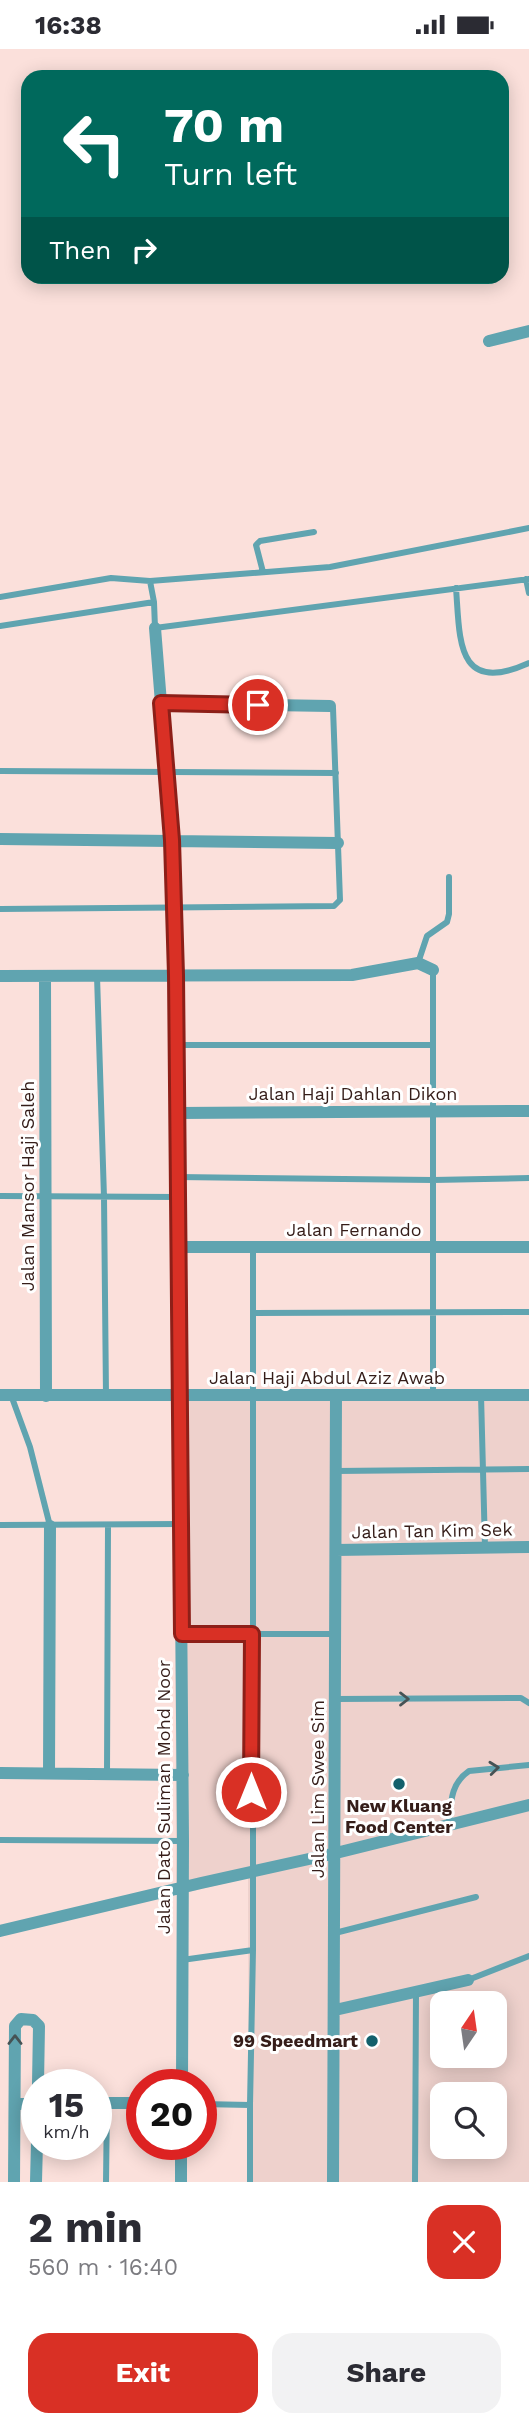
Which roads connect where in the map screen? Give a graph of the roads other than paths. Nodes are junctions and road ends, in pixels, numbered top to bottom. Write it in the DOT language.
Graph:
graph roads {
  1 [pos="529,331"];
  2 [pos="489,341"];
  3 [pos="529,529"];
  4 [pos="314,532"];
  5 [pos="263,572"];
  6 [pos="528,579"];
  7 [pos="150,581"];
  8 [pos="456,588"];
  9 [pos="529,593"];
  10 [pos="0,597"];
  11 [pos="154,602"];
  12 [pos="0,626"];
  13 [pos="155,628"];
  14 [pos="529,663"];
  15 [pos="161,703"];
  16 [pos="330,706"];
  17 [pos="0,771"];
  18 [pos="166,773"];
  19 [pos="336,773"];
  20 [pos="0,839"];
  21 [pos="172,840"];
  22 [pos="338,843"];
  23 [pos="449,877"];
  24 [pos="174,908"];
  25 [pos="0,909"];
  26 [pos="418,963"];
  27 [pos="433,970"];
  28 [pos="97,975"];
  29 [pos="176,975"];
  30 [pos="0,976"];
  31 [pos="45,976"];
  32 [pos="177,1045"];
  33 [pos="433,1045"];
  34 [pos="433,1111"];
  35 [pos="529,1111"];
  36 [pos="178,1113"];
  37 [pos="178,1177"];
  38 [pos="529,1178"];
  39 [pos="433,1180"];
  40 [pos="0,1196"];
  41 [pos="45,1197"];
  42 [pos="104,1197"];
  43 [pos="179,1197"];
  44 [pos="179,1247"];
  45 [pos="253,1247"];
  46 [pos="529,1247"];
  47 [pos="433,1248"];
  48 [pos="253,1313"];
  49 [pos="433,1313"];
  50 [pos="529,1313"];
  51 [pos="6,1395"];
  52 [pos="181,1395"];
  53 [pos="253,1395"];
  54 [pos="336,1395"];
  55 [pos="433,1395"];
  56 [pos="481,1395"];
  57 [pos="529,1395"];
  58 [pos="46,1396"];
  59 [pos="106,1396"];
  60 [pos="483,1469"];
  61 [pos="529,1469"];
  62 [pos="336,1471"];
  63 [pos="181,1524"];
  64 [pos="0,1525"];
  65 [pos="108,1525"];
  66 [pos="50,1526"];
  67 [pos="529,1547"];
  68 [pos="485,1548"];
  69 [pos="336,1550"];
  70 [pos="182,1634"];
  71 [pos="252,1634"];
  72 [pos="336,1634"];
  73 [pos="336,1699"];
  74 [pos="529,1703"];
  75 [pos="529,1765"];
  76 [pos="0,1773"];
  77 [pos="49,1773"];
  78 [pos="107,1774"];
  79 [pos="183,1775"];
  80 [pos="529,1805"];
  81 [pos="449,1824"];
  82 [pos="0,1840"];
  83 [pos="183,1841"];
  84 [pos="336,1853"];
  85 [pos="251,1872"];
  86 [pos="182,1887"];
  87 [pos="476,1897"];
  88 [pos="0,1931"];
  89 [pos="335,1933"];
  90 [pos="253,1950"];
  91 [pos="529,1956"];
  92 [pos="182,1960"];
  93 [pos="468,1980"];
  94 [pos="416,1991"];
  95 [pos="335,2010"];
  96 [pos="37,2069"];
  97 [pos="182,2069"];
  98 [pos="15,2104"];
  99 [pos="21,2104"];
  100 [pos="217,2104"];
  101 [pos="250,2105"];
  102 [pos="37,2160"];
  103 [pos="105,2160"];
  104 [pos="181,2160"];
  105 [pos="14,2182"];
  106 [pos="36,2182"];
  107 [pos="106,2182"];
  108 [pos="181,2182"];
  109 [pos="250,2182"];
  110 [pos="334,2182"];
  111 [pos="415,2182"];
  1 -- 2 [label="street"];
  3 -- 5 [label="lane"];
  4 -- 5 [label="lane"];
  5 -- 7 [label="lane"];
  6 -- 8 [label="lane"];
  6 -- 9 [label="lane"];
  7 -- 10 [label="lane"];
  7 -- 11 [label="lane"];
  8 -- 13 [label="lane"];
  8 -- 14 [label="lane"];
  11 -- 12 [label="lane"];
  11 -- 13 [label="lane"];
  13 -- 15 [label="street, Jalan Dato Suliman Mohd Noor"];
  15 -- 16 [label="street"];
  15 -- 18 [label="street, Jalan Dato Suliman Mohd Noor"];
  16 -- 19 [label="lane"];
  17 -- 18 [label="lane"];
  18 -- 19 [label="lane"];
  18 -- 21 [label="street, Jalan Dato Suliman Mohd Noor"];
  19 -- 22 [label="lane"];
  20 -- 21 [label="street"];
  21 -- 22 [label="street"];
  21 -- 24 [label="street, Jalan Dato Suliman Mohd Noor"];
  22 -- 24 [label="lane"];
  23 -- 26 [label="lane"];
  24 -- 25 [label="lane"];
  24 -- 29 [label="street, Jalan Dato Suliman Mohd Noor"];
  26 -- 27 [label="street"];
  26 -- 29 [label="street"];
  27 -- 33 [label="lane"];
  28 -- 29 [label="street"];
  28 -- 31 [label="street"];
  28 -- 42 [label="lane"];
  29 -- 32 [label="street, Jalan Dato Suliman Mohd Noor"];
  30 -- 31 [label="street"];
  31 -- 41 [label="street, Jalan Mansor Haji Saleh"];
  32 -- 33 [label="lane"];
  32 -- 36 [label="street, Jalan Dato Suliman Mohd Noor"];
  33 -- 34 [label="lane"];
  34 -- 35 [label="street, Jalan Haji Dahlan Dikon"];
  34 -- 36 [label="street, Jalan Haji Dahlan Dikon"];
  34 -- 39 [label="lane"];
  36 -- 37 [label="street, Jalan Dato Suliman Mohd Noor"];
  37 -- 39 [label="lane"];
  37 -- 43 [label="street, Jalan Dato Suliman Mohd Noor"];
  38 -- 39 [label="lane"];
  39 -- 47 [label="lane"];
  40 -- 41 [label="lane"];
  41 -- 42 [label="lane"];
  41 -- 58 [label="street, Jalan Mansor Haji Saleh"];
  42 -- 43 [label="lane"];
  42 -- 59 [label="lane"];
  43 -- 44 [label="street, Jalan Dato Suliman Mohd Noor"];
  44 -- 45 [label="street, Jalan Fernando"];
  44 -- 52 [label="street, Jalan Dato Suliman Mohd Noor"];
  45 -- 47 [label="street, Jalan Fernando"];
  45 -- 48 [label="lane"];
  46 -- 47 [label="street, Jalan Fernando"];
  47 -- 49 [label="lane"];
  48 -- 49 [label="lane"];
  48 -- 53 [label="lane"];
  49 -- 50 [label="lane"];
  49 -- 55 [label="lane"];
  51 -- 58 [label="street, Jalan Haji Abdul Aziz Awab"];
  51 -- 66 [label="lane"];
  52 -- 53 [label="street, Jalan Haji Abdul Aziz Awab"];
  52 -- 59 [label="street, Jalan Haji Abdul Aziz Awab"];
  52 -- 63 [label="street, Jalan Dato Suliman Mohd Noor"];
  53 -- 54 [label="street, Jalan Haji Abdul Aziz Awab"];
  53 -- 71 [label="lane"];
  54 -- 55 [label="street, Jalan Haji Abdul Aziz Awab"];
  54 -- 62 [label="street, Jalan Lim Swee Sim"];
  55 -- 56 [label="street, Jalan Haji Abdul Aziz Awab"];
  56 -- 57 [label="street, Jalan Haji Abdul Aziz Awab"];
  56 -- 60 [label="lane"];
  58 -- 59 [label="street, Jalan Haji Abdul Aziz Awab"];
  60 -- 61 [label="lane"];
  60 -- 62 [label="lane"];
  60 -- 68 [label="lane"];
  62 -- 69 [label="street, Jalan Lim Swee Sim"];
  63 -- 65 [label="lane"];
  63 -- 70 [label="street, Jalan Dato Suliman Mohd Noor"];
  64 -- 66 [label="lane"];
  65 -- 66 [label="lane"];
  65 -- 78 [label="lane"];
  66 -- 77 [label="street"];
  67 -- 68 [label="street, Jalan Tan Kim Sek"];
  68 -- 69 [label="street, Jalan Tan Kim Sek"];
  69 -- 72 [label="street, Jalan Lim Swee Sim"];
  70 -- 71 [label="lane"];
  70 -- 79 [label="street, Jalan Dato Suliman Mohd Noor"];
  71 -- 72 [label="lane"];
  71 -- 85 [label="lane"];
  72 -- 73 [label="street, Jalan Lim Swee Sim"];
  73 -- 74 [label="lane, one-way"];
  73 -- 84 [label="street, Jalan Lim Swee Sim"];
  81 -- 75 [label="lane, one-way"];
  76 -- 77 [label="street"];
  77 -- 78 [label="street"];
  78 -- 79 [label="street"];
  79 -- 83 [label="street, Jalan Dato Suliman Mohd Noor"];
  80 -- 81 [label="street"];
  81 -- 84 [label="street"];
  82 -- 83 [label="lane"];
  83 -- 86 [label="street, Jalan Dato Suliman Mohd Noor"];
  84 -- 85 [label="street"];
  84 -- 89 [label="street, Jalan Lim Swee Sim"];
  85 -- 86 [label="street"];
  85 -- 90 [label="lane"];
  86 -- 88 [label="street"];
  86 -- 92 [label="street, Jalan Dato Suliman Mohd Noor"];
  87 -- 89 [label="lane"];
  89 -- 95 [label="street, Jalan Lim Swee Sim"];
  90 -- 92 [label="lane"];
  90 -- 101 [label="lane"];
  91 -- 93 [label="lane"];
  92 -- 97 [label="street, Jalan Dato Suliman Mohd Noor"];
  93 -- 94 [label="street"];
  94 -- 95 [label="street"];
  94 -- 111 [label="lane"];
  95 -- 110 [label="street, Jalan Lim Swee Sim"];
  98 -- 96 [label="street, one-way"];
  98 -- 99 [label="street"];
  98 -- 105 [label="street"];
  100 -- 101 [label="lane"];
  101 -- 109 [label="lane"];
  102 -- 106 [label="street"];
  103 -- 107 [label="lane"];
  104 -- 108 [label="street"];
}
